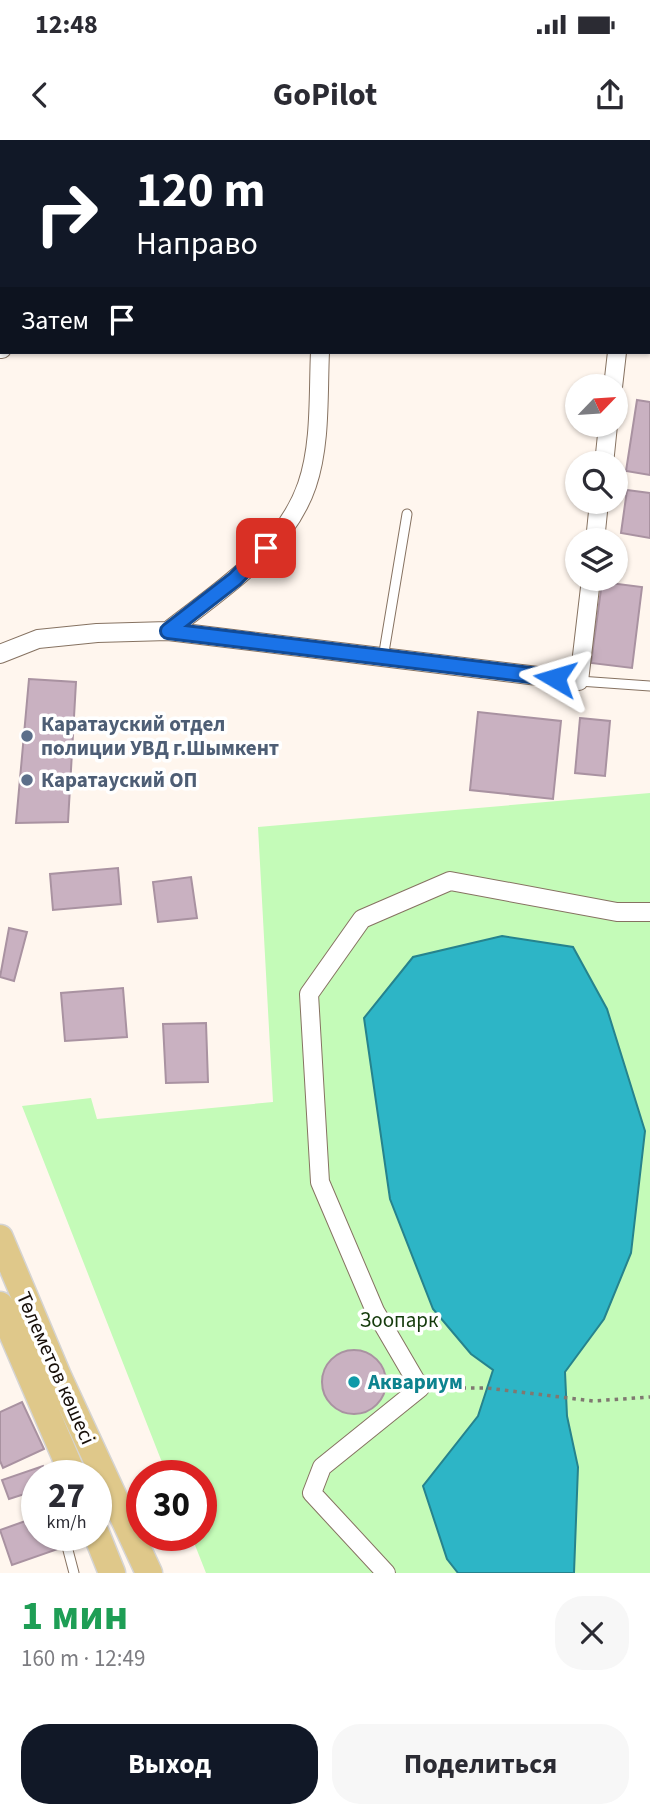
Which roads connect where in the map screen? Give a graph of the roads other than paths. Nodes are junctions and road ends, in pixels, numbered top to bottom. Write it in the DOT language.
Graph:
graph roads {
  1 [pos="320,354"];
  2 [pos="617,354"];
  3 [pos="614,374"];
  4 [pos="407,514"];
  5 [pos="590,591"];
  6 [pos="168,631"];
  7 [pos="0,654"];
  8 [pos="383,657"];
  9 [pos="579,681"];
  10 [pos="650,686"];
  11 [pos="650,912"];
  12 [pos="0,1238"];
  13 [pos="0,1305"];
  14 [pos="67,1460"];
  15 [pos="68,1551"];
  16 [pos="103,1551"];
  17 [pos="74,1573"];
  18 [pos="112,1573"];
  19 [pos="149,1573"];
  20 [pos="386,1573"];
  1 -- 6 [label="street"];
  2 -- 3 [label="street"];
  4 -- 8 [label="lane"];
  5 -- 9 [label="street"];
  6 -- 7 [label="street"];
  6 -- 8 [label="street"];
  8 -- 9 [label="street"];
  9 -- 10 [label="lane"];
  11 -- 20 [label="street"];
  12 -- 19 [label="main road, Төлеметов көшесі"];
  13 -- 14 [label="main road, Төлеметов көшесі"];
  15 -- 17 [label="lane"];
  16 -- 18 [label="main road"];
}
